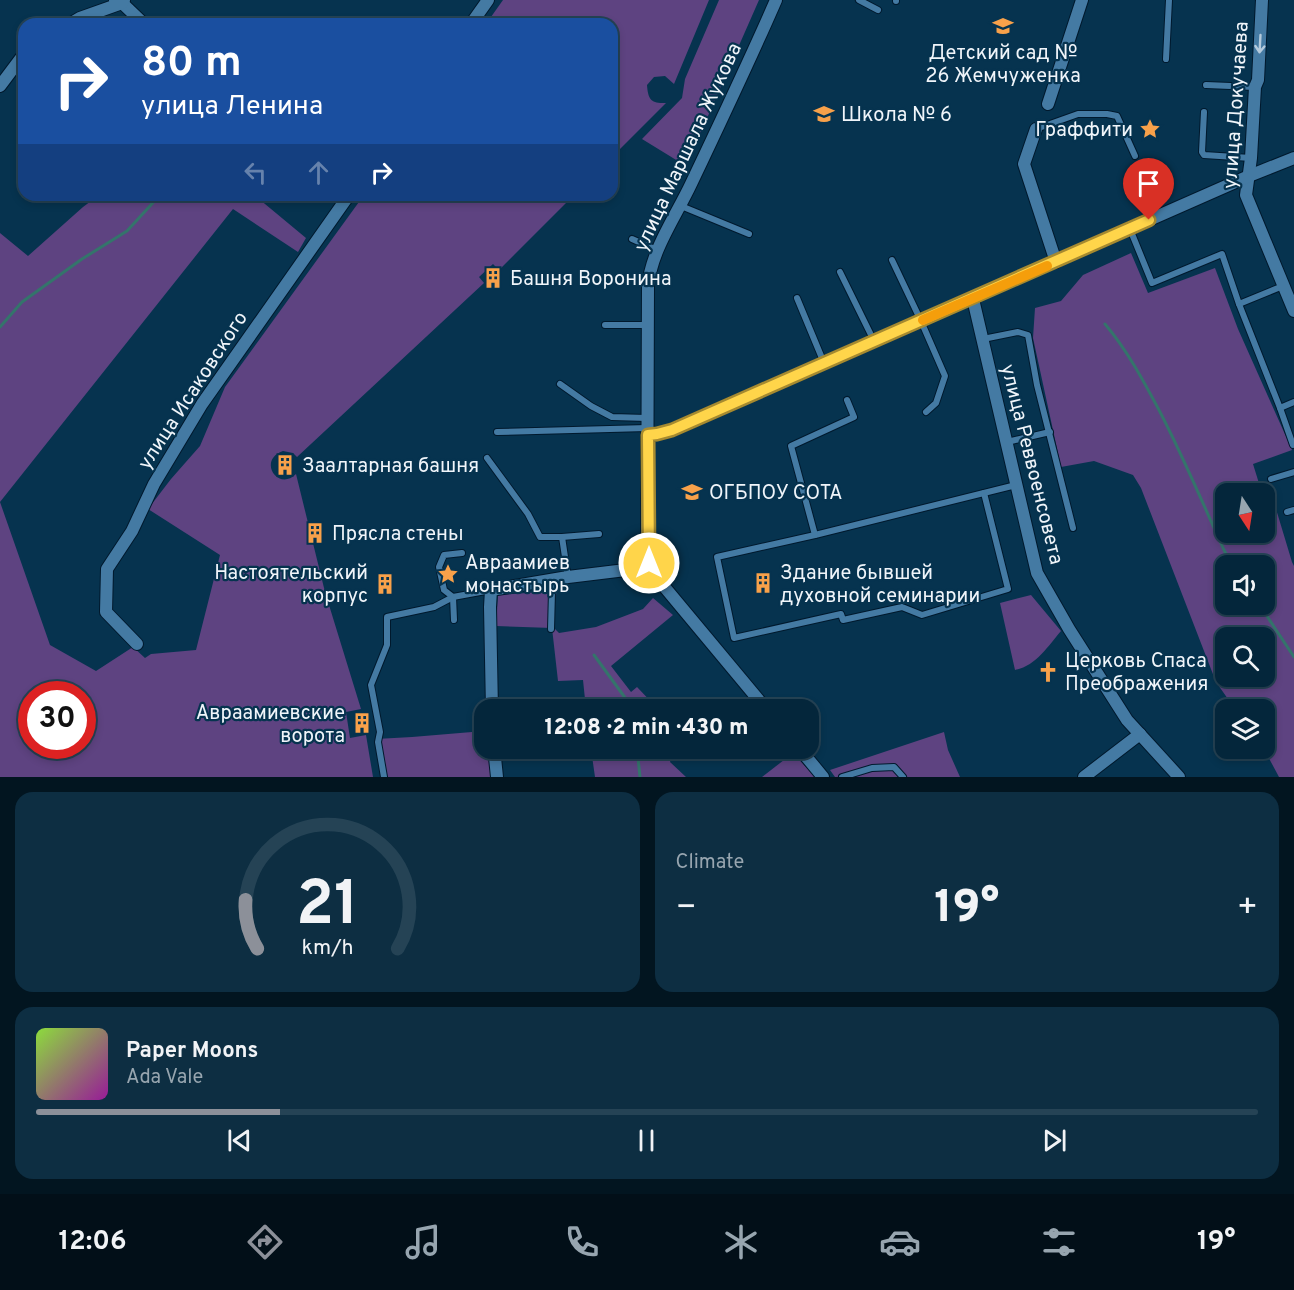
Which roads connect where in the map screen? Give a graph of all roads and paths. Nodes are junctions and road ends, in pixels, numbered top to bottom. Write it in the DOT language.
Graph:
graph roads {
  1 [pos="488,0"];
  2 [pos="776,0"];
  3 [pos="859,0"];
  4 [pos="1082,0"];
  5 [pos="1169,0"];
  6 [pos="1262,0"];
  7 [pos="120,1"];
  8 [pos="878,10"];
  9 [pos="80,18"];
  10 [pos="138,18"];
  11 [pos="475,18"];
  12 [pos="1166,59"];
  13 [pos="18,62"];
  14 [pos="1206,85"];
  15 [pos="0,86"];
  16 [pos="1255,87"];
  17 [pos="1048,104"];
  18 [pos="1204,112"];
  19 [pos="1036,129"];
  20 [pos="1135,156"];
  21 [pos="1251,158"];
  22 [pos="1294,158"];
  23 [pos="1249,176"];
  24 [pos="345,201"];
  25 [pos="681,206"];
  26 [pos="1130,229"];
  27 [pos="749,234"];
  28 [pos="632,239"];
  29 [pos="657,250"];
  30 [pos="892,260"];
  31 [pos="1056,262"];
  32 [pos="840,272"];
  33 [pos="1283,286"];
  34 [pos="797,298"];
  35 [pos="973,298"];
  36 [pos="1239,304"];
  37 [pos="1294,311"];
  38 [pos="921,321"];
  39 [pos="605,325"];
  40 [pos="648,325"];
  41 [pos="982,339"];
  42 [pos="874,342"];
  43 [pos="825,363"];
  44 [pos="560,384"];
  45 [pos="847,400"];
  46 [pos="1294,402"];
  47 [pos="1280,408"];
  48 [pos="926,412"];
  49 [pos="648,427"];
  50 [pos="497,432"];
  51 [pos="1050,432"];
  52 [pos="1007,442"];
  53 [pos="1293,445"];
  54 [pos="487,458"];
  55 [pos="1294,472"];
  56 [pos="1271,479"];
  57 [pos="1017,485"];
  58 [pos="984,493"];
  59 [pos="1073,528"];
  60 [pos="599,534"];
  61 [pos="815,536"];
  62 [pos="562,537"];
  63 [pos="462,553"];
  64 [pos="668,563"];
  65 [pos="648,564"];
  66 [pos="568,577"];
  67 [pos="550,580"];
  68 [pos="491,590"];
  69 [pos="453,597"];
  70 [pos="454,620"];
  71 [pos="550,629"];
  72 [pos="137,644"];
  73 [pos="492,699"];
  74 [pos="758,699"];
  75 [pos="1140,734"];
  76 [pos="495,759"];
  77 [pos="808,759"];
  78 [pos="384,777"];
  79 [pos="497,777"];
  80 [pos="823,777"];
  81 [pos="843,777"];
  82 [pos="903,777"];
  83 [pos="1084,777"];
  84 [pos="1179,777"];
  1 -- 11 [label="street"];
  2 -- 25 [label="street, улица Маршала Жукова"];
  3 -- 8 [label="lane"];
  4 -- 17 [label="street"];
  5 -- 12 [label="lane"];
  6 -- 16 [label="street, улица Докучаева, one-way"];
  7 -- 9 [label="street"];
  7 -- 10 [label="street"];
  13 -- 15 [label="street"];
  14 -- 16 [label="lane"];
  16 -- 21 [label="street, улица Докучаева"];
  18 -- 21 [label="lane"];
  19 -- 20 [label="lane"];
  19 -- 31 [label="street"];
  21 -- 23 [label="street, улица Докучаева"];
  22 -- 23 [label="street"];
  23 -- 26 [label="street"];
  23 -- 33 [label="street, улица Докучаева"];
  24 -- 72 [label="street, улица Исаковского"];
  25 -- 27 [label="lane"];
  25 -- 29 [label="street, улица Маршала Жукова"];
  26 -- 31 [label="street"];
  26 -- 36 [label="lane"];
  28 -- 29 [label="lane"];
  29 -- 40 [label="street, улица Маршала Жукова"];
  30 -- 38 [label="lane"];
  31 -- 35 [label="street"];
  32 -- 42 [label="lane"];
  33 -- 36 [label="lane"];
  33 -- 37 [label="street, улица Докучаева"];
  34 -- 43 [label="lane"];
  35 -- 38 [label="street"];
  35 -- 41 [label="street, улица Реввоенсовета"];
  36 -- 47 [label="lane"];
  38 -- 42 [label="street"];
  38 -- 48 [label="lane"];
  39 -- 40 [label="lane"];
  40 -- 49 [label="street, улица Маршала Жукова"];
  41 -- 51 [label="lane"];
  41 -- 52 [label="street, улица Реввоенсовета"];
  42 -- 43 [label="street"];
  43 -- 49 [label="street"];
  44 -- 49 [label="lane"];
  45 -- 61 [label="lane"];
  46 -- 47 [label="lane"];
  47 -- 53 [label="lane"];
  49 -- 50 [label="lane"];
  49 -- 65 [label="street, улица Маршала Жукова"];
  51 -- 52 [label="lane"];
  51 -- 59 [label="lane"];
  52 -- 57 [label="street, улица Реввоенсовета"];
  54 -- 62 [label="lane"];
  55 -- 56 [label="lane"];
  57 -- 58 [label="lane"];
  57 -- 75 [label="street, улица Реввоенсовета"];
  58 -- 61 [label="lane"];
  58 -- 61 [label="lane"];
  60 -- 62 [label="lane"];
  62 -- 66 [label="lane"];
  63 -- 69 [label="lane"];
  64 -- 65 [label="lane"];
  65 -- 66 [label="street"];
  65 -- 74 [label="street"];
  66 -- 67 [label="street"];
  67 -- 68 [label="street"];
  67 -- 71 [label="lane"];
  68 -- 69 [label="lane"];
  68 -- 73 [label="street"];
  69 -- 70 [label="lane"];
  69 -- 78 [label="lane"];
  75 -- 83 [label="street"];
  75 -- 84 [label="street, улица Реввоенсовета"];
  76 -- 79 [label="street"];
  77 -- 80 [label="street"];
  81 -- 82 [label="lane"];
}
